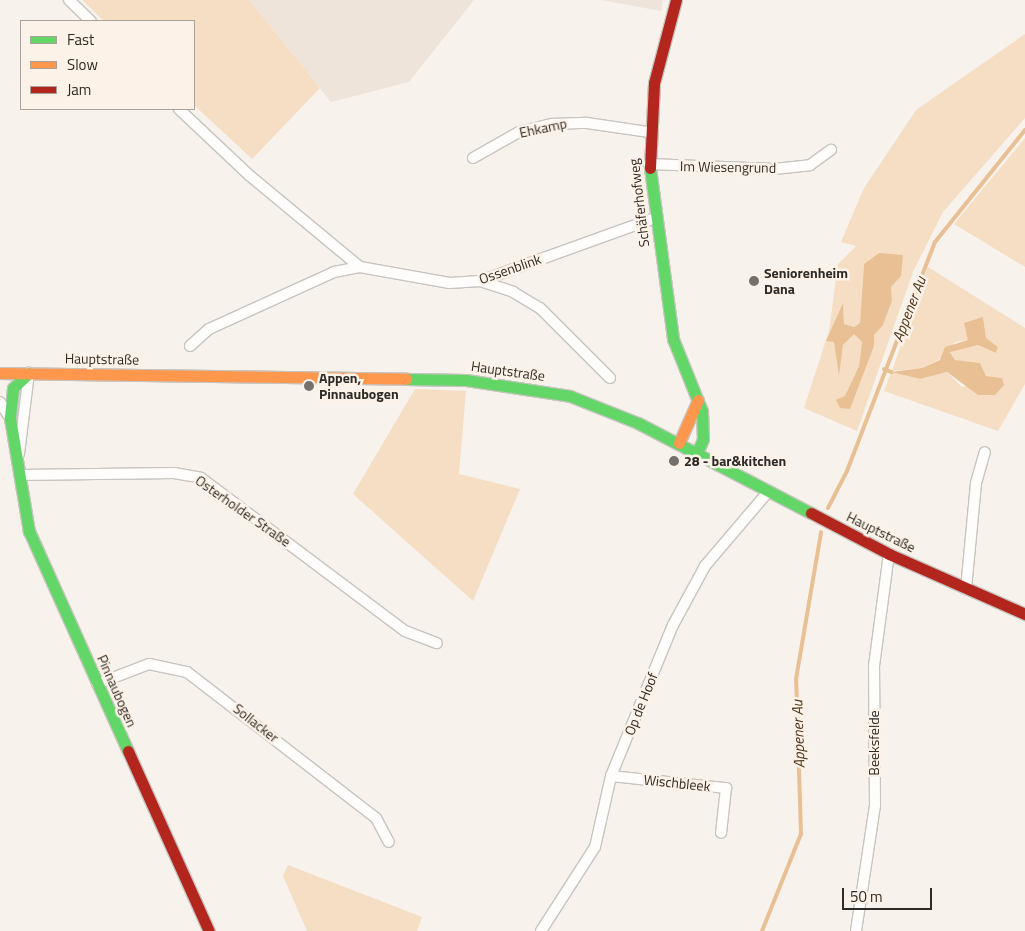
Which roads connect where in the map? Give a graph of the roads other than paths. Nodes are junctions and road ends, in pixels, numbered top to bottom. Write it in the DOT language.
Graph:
graph roads {
  1 [pos="69,0"];
  2 [pos="676,0"];
  3 [pos="90,20"];
  4 [pos="180,110"];
  5 [pos="648,132"];
  6 [pos="831,150"];
  7 [pos="472,158"];
  8 [pos="649,164"];
  9 [pos="655,218"];
  10 [pos="360,267"];
  11 [pos="480,281"];
  12 [pos="190,346"];
  13 [pos="0,373"];
  14 [pos="28,373"];
  15 [pos="610,378"];
  16 [pos="698,399"];
  17 [pos="0,402"];
  18 [pos="10,418"];
  19 [pos="679,443"];
  20 [pos="984,452"];
  21 [pos="697,453"];
  22 [pos="18,458"];
  23 [pos="20,474"];
  24 [pos="768,492"];
  25 [pos="889,554"];
  26 [pos="966,589"];
  27 [pos="1025,614"];
  28 [pos="437,643"];
  29 [pos="97,684"];
  30 [pos="611,776"];
  31 [pos="721,833"];
  32 [pos="388,842"];
  33 [pos="209,931"];
  34 [pos="541,931"];
  35 [pos="856,931"];
  1 -- 3 [label="street"];
  2 -- 5 [label="street, Schäferhofweg"];
  4 -- 10 [label="street, Ossenblink"];
  5 -- 7 [label="street, Ehkamp"];
  5 -- 8 [label="street, Schäferhofweg"];
  6 -- 8 [label="street, Im Wiesengrund"];
  8 -- 9 [label="street, Schäferhofweg"];
  9 -- 11 [label="street, Ossenblink"];
  9 -- 16 [label="street, Schäferhofweg"];
  10 -- 11 [label="street, Ossenblink"];
  10 -- 12 [label="street, Ossenblink"];
  11 -- 15 [label="street"];
  13 -- 14 [label="street, Hauptstraße"];
  14 -- 18 [label="street, Pinnaubogen"];
  14 -- 19 [label="street, Hauptstraße"];
  14 -- 22 [label="street, Pinnaubogen"];
  16 -- 19 [label="street"];
  16 -- 21 [label="street, Schäferhofweg"];
  17 -- 18 [label="street, Pinnaubogen"];
  18 -- 22 [label="street, Pinnaubogen"];
  19 -- 21 [label="street, Hauptstraße"];
  20 -- 26 [label="street"];
  21 -- 24 [label="street, Hauptstraße"];
  22 -- 23 [label="street, Pinnaubogen"];
  23 -- 28 [label="street, Osterholder Straße"];
  23 -- 29 [label="street, Pinnaubogen"];
  24 -- 25 [label="street, Hauptstraße"];
  24 -- 30 [label="street, Op de Hoof"];
  25 -- 26 [label="street, Hauptstraße"];
  25 -- 35 [label="street, Beeksfelde"];
  26 -- 27 [label="street, Hauptstraße"];
  29 -- 32 [label="street, Sollacker"];
  29 -- 33 [label="street, Pinnaubogen"];
  30 -- 31 [label="street, Wischbleek"];
  30 -- 34 [label="street, Op de Hoof"];
}
